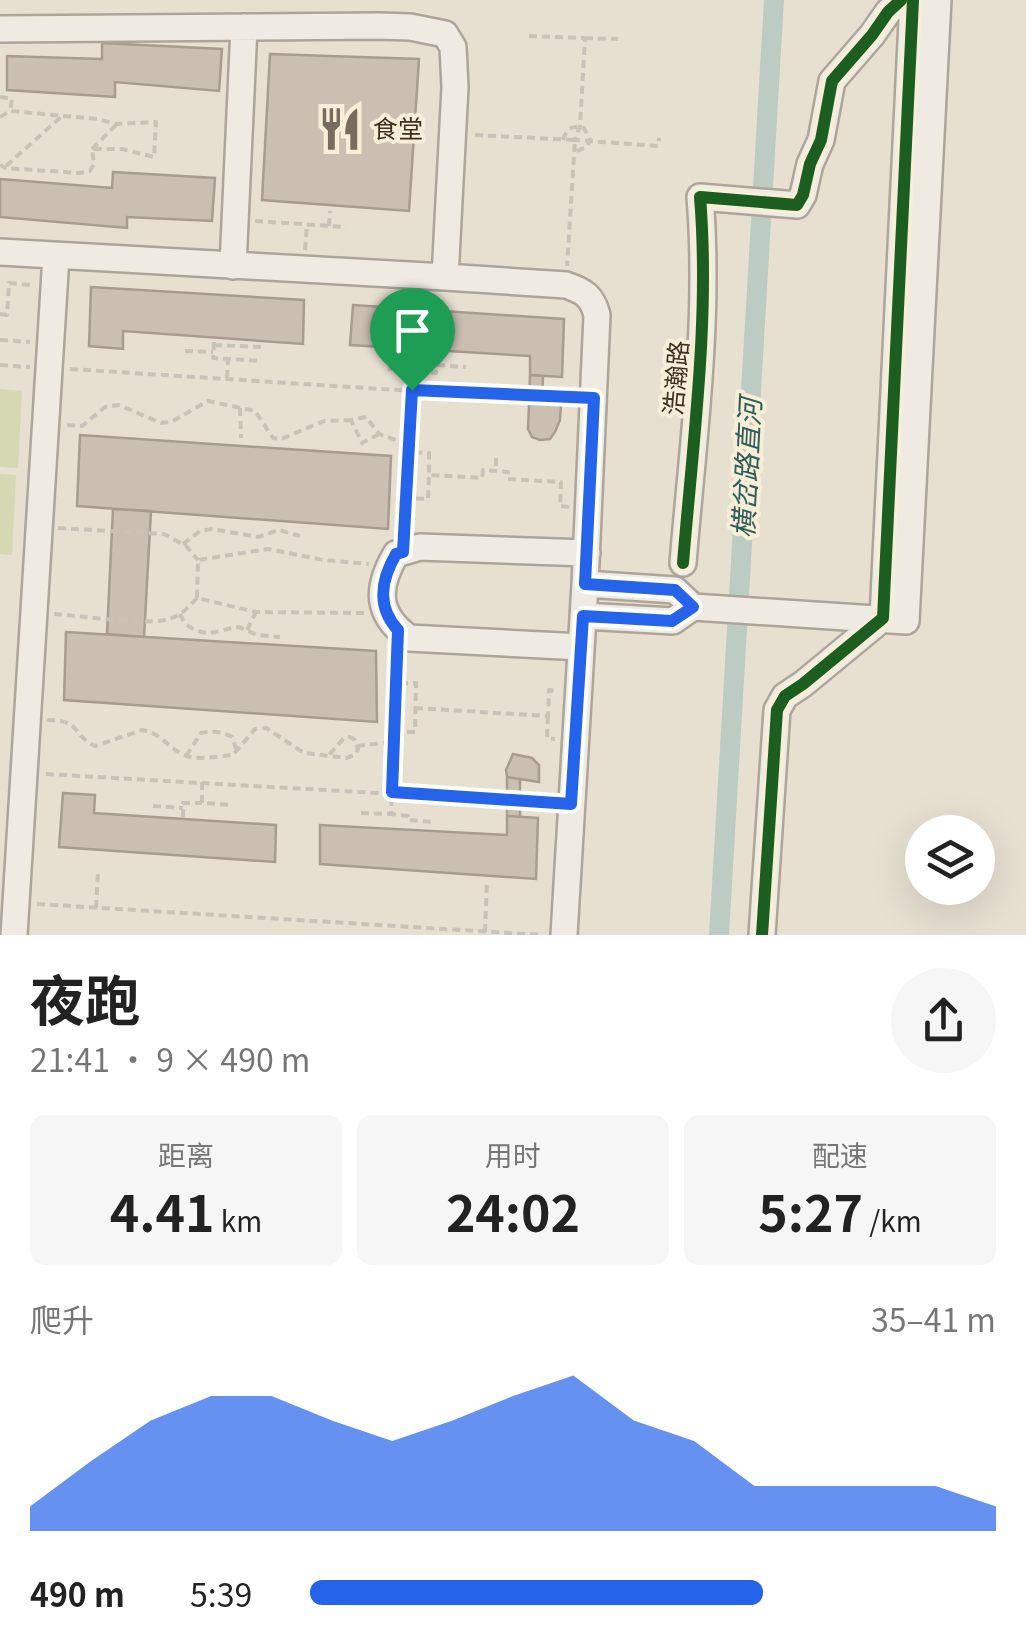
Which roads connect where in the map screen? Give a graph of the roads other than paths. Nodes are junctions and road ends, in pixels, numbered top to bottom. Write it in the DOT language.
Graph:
graph roads {
  1 [pos="901,0"];
  2 [pos="913,0"];
  3 [pos="938,0"];
  4 [pos="244,26"];
  5 [pos="0,29"];
  6 [pos="0,252"];
  7 [pos="56,256"];
  8 [pos="233,266"];
  9 [pos="445,277"];
  10 [pos="587,553"];
  11 [pos="683,563"];
  12 [pos="585,584"];
  13 [pos="693,607"];
  14 [pos="583,616"];
  15 [pos="894,620"];
  16 [pos="581,647"];
  17 [pos="14,935"];
  18 [pos="564,935"];
  19 [pos="762,935"];
  1 -- 11 [label="street, 浩瀚路"];
  2 -- 15 [label="street"];
  3 -- 15 [label="street"];
  4 -- 5 [label="street"];
  4 -- 8 [label="street"];
  4 -- 9 [label="street"];
  6 -- 7 [label="street"];
  7 -- 8 [label="street"];
  7 -- 17 [label="street"];
  8 -- 9 [label="street"];
  9 -- 10 [label="street"];
  10 -- 12 [label="street"];
  10 -- 16 [label="street"];
  12 -- 13 [label="street"];
  12 -- 14 [label="street"];
  13 -- 14 [label="street"];
  13 -- 15 [label="street"];
  14 -- 16 [label="street"];
  15 -- 19 [label="street"];
  16 -- 18 [label="street"];
}
